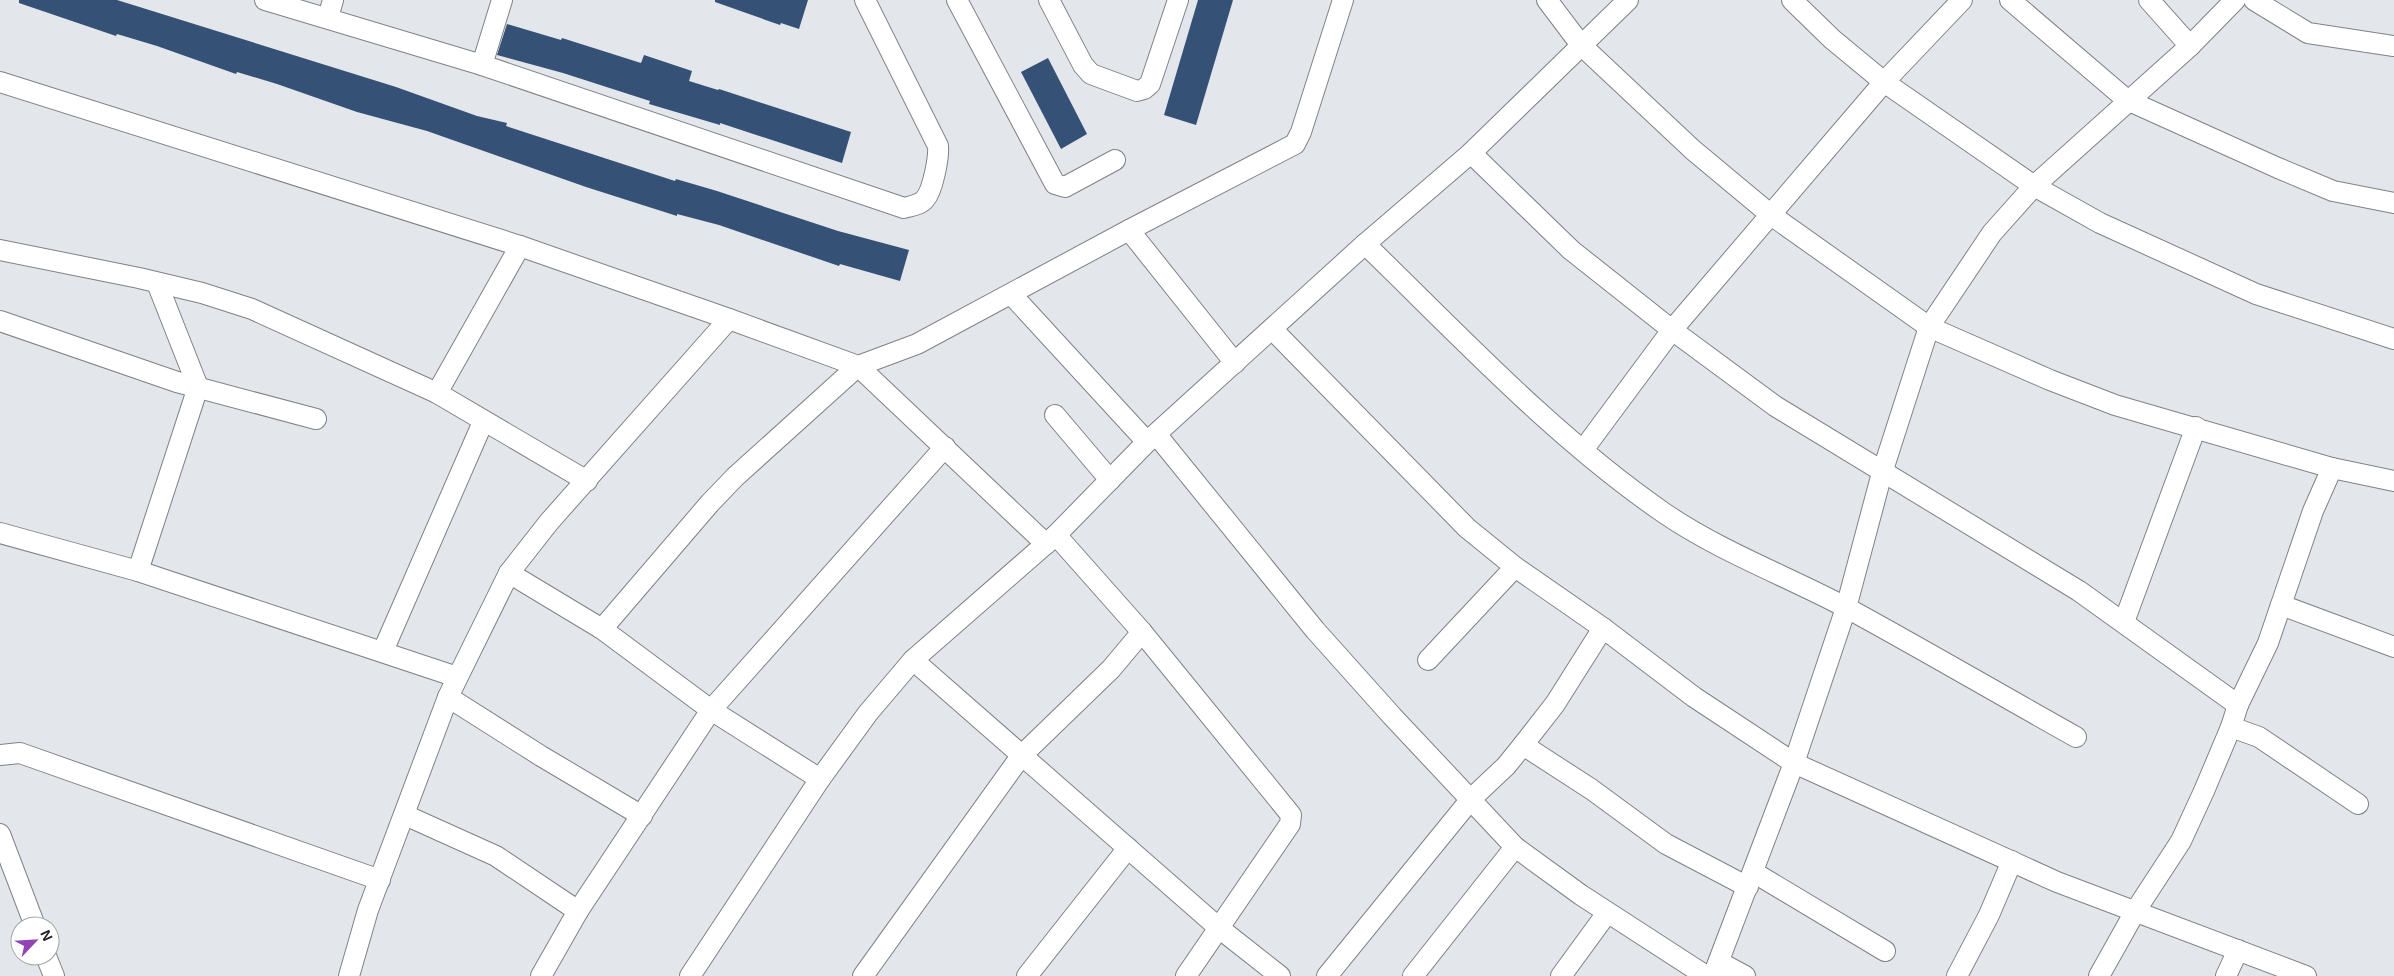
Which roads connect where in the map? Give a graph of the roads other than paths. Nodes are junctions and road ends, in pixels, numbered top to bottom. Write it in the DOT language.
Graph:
graph roads {
  1 [pos="265,0"];
  2 [pos="502,0"];
  3 [pos="865,0"];
  4 [pos="957,0"];
  5 [pos="1048,0"];
  6 [pos="1178,0"];
  7 [pos="1343,0"];
  8 [pos="1547,0"];
  9 [pos="1628,0"];
  10 [pos="1792,0"];
  11 [pos="1962,0"];
  12 [pos="2010,0"];
  13 [pos="2149,0"];
  14 [pos="2235,0"];
  15 [pos="2254,0"];
  16 [pos="330,9"];
  17 [pos="1581,45"];
  18 [pos="2190,46"];
  19 [pos="2394,46"];
  20 [pos="482,65"];
  21 [pos="0,82"];
  22 [pos="1884,82"];
  23 [pos="2127,100"];
  24 [pos="1471,152"];
  25 [pos="1115,160"];
  26 [pos="2034,186"];
  27 [pos="2394,203"];
  28 [pos="1771,214"];
  29 [pos="1129,230"];
  30 [pos="1365,244"];
  31 [pos="520,246"];
  32 [pos="0,250"];
  33 [pos="157,284"];
  34 [pos="1011,294"];
  35 [pos="729,318"];
  36 [pos="0,321"];
  37 [pos="1929,327"];
  38 [pos="1273,330"];
  39 [pos="1672,330"];
  40 [pos="2394,339"];
  41 [pos="1235,363"];
  42 [pos="858,366"];
  43 [pos="198,387"];
  44 [pos="437,393"];
  45 [pos="1055,415"];
  46 [pos="316,419"];
  47 [pos="483,422"];
  48 [pos="2196,427"];
  49 [pos="1152,438"];
  50 [pos="946,447"];
  51 [pos="1583,450"];
  52 [pos="2332,468"];
  53 [pos="1882,472"];
  54 [pos="1110,480"];
  55 [pos="587,481"];
  56 [pos="2394,481"];
  57 [pos="0,533"];
  58 [pos="1051,540"];
  59 [pos="1515,567"];
  60 [pos="138,571"];
  61 [pos="509,573"];
  62 [pos="2280,605"];
  63 [pos="1846,608"];
  64 [pos="2124,622"];
  65 [pos="1603,628"];
  66 [pos="602,629"];
  67 [pos="1142,632"];
  68 [pos="2394,647"];
  69 [pos="383,651"];
  70 [pos="913,660"];
  71 [pos="1428,660"];
  72 [pos="457,677"];
  73 [pos="448,697"];
  74 [pos="2238,705"];
  75 [pos="711,710"];
  76 [pos="2231,727"];
  77 [pos="2076,737"];
  78 [pos="1523,745"];
  79 [pos="0,755"];
  80 [pos="1022,756"];
  81 [pos="1794,763"];
  82 [pos="820,779"];
  83 [pos="1471,799"];
  84 [pos="2358,804"];
  85 [pos="405,815"];
  86 [pos="642,816"];
  87 [pos="0,834"];
  88 [pos="1515,847"];
  89 [pos="1128,848"];
  90 [pos="2012,861"];
  91 [pos="1750,879"];
  92 [pos="380,880"];
  93 [pos="2136,910"];
  94 [pos="578,911"];
  95 [pos="1607,913"];
  96 [pos="31,916"];
  97 [pos="1219,928"];
  98 [pos="2238,950"];
  99 [pos="1885,951"];
  100 [pos="1713,971"];
  101 [pos="349,976"];
  102 [pos="541,976"];
  103 [pos="690,976"];
  104 [pos="863,976"];
  105 [pos="1026,976"];
  106 [pos="1186,976"];
  107 [pos="1280,976"];
  108 [pos="1327,976"];
  109 [pos="1413,976"];
  110 [pos="1562,976"];
  111 [pos="1745,976"];
  112 [pos="1957,976"];
  113 [pos="2099,976"];
  114 [pos="2226,976"];
  115 [pos="2306,976"];
  1 -- 16 [label="street"];
  2 -- 20 [label="street"];
  3 -- 20 [label="street"];
  4 -- 25 [label="street"];
  5 -- 6 [label="street"];
  7 -- 29 [label="street"];
  8 -- 17 [label="street"];
  9 -- 17 [label="street"];
  10 -- 22 [label="street"];
  11 -- 22 [label="street"];
  12 -- 23 [label="street"];
  13 -- 18 [label="street"];
  14 -- 18 [label="street"];
  15 -- 19 [label="street"];
  16 -- 20 [label="street"];
  17 -- 24 [label="street"];
  17 -- 28 [label="street"];
  18 -- 23 [label="street"];
  21 -- 31 [label="street"];
  22 -- 26 [label="street"];
  22 -- 28 [label="street"];
  23 -- 26 [label="street"];
  23 -- 27 [label="street"];
  24 -- 30 [label="street"];
  24 -- 39 [label="street"];
  26 -- 37 [label="street"];
  26 -- 40 [label="street"];
  28 -- 37 [label="street"];
  28 -- 39 [label="street"];
  29 -- 34 [label="street"];
  29 -- 41 [label="street"];
  30 -- 38 [label="street"];
  30 -- 51 [label="street"];
  31 -- 35 [label="street"];
  31 -- 44 [label="street"];
  32 -- 33 [label="street"];
  33 -- 43 [label="street"];
  33 -- 44 [label="street"];
  34 -- 42 [label="street"];
  34 -- 49 [label="street"];
  35 -- 42 [label="street"];
  35 -- 55 [label="street"];
  36 -- 43 [label="street"];
  37 -- 48 [label="street"];
  37 -- 53 [label="street"];
  38 -- 41 [label="street"];
  38 -- 59 [label="street"];
  39 -- 51 [label="street"];
  39 -- 53 [label="street"];
  41 -- 49 [label="street"];
  42 -- 50 [label="street"];
  42 -- 66 [label="street"];
  43 -- 46 [label="street"];
  43 -- 60 [label="street"];
  44 -- 47 [label="street"];
  45 -- 54 [label="street"];
  47 -- 55 [label="street"];
  47 -- 69 [label="street"];
  48 -- 52 [label="street"];
  48 -- 64 [label="street"];
  49 -- 54 [label="street"];
  49 -- 83 [label="street"];
  50 -- 58 [label="street"];
  50 -- 75 [label="street"];
  51 -- 63 [label="street"];
  52 -- 56 [label="street"];
  52 -- 62 [label="street"];
  53 -- 63 [label="street"];
  53 -- 64 [label="street"];
  54 -- 58 [label="street"];
  55 -- 61 [label="street"];
  57 -- 60 [label="street"];
  58 -- 67 [label="street"];
  58 -- 70 [label="street"];
  59 -- 65 [label="street"];
  59 -- 71 [label="street"];
  60 -- 69 [label="street"];
  61 -- 66 [label="street"];
  61 -- 72 [label="street"];
  62 -- 68 [label="street"];
  62 -- 74 [label="street"];
  63 -- 77 [label="street"];
  63 -- 81 [label="street"];
  64 -- 74 [label="street"];
  65 -- 78 [label="street"];
  65 -- 81 [label="street"];
  66 -- 75 [label="street"];
  67 -- 80 [label="street"];
  67 -- 97 [label="street"];
  69 -- 72 [label="street"];
  70 -- 80 [label="street"];
  70 -- 82 [label="street"];
  72 -- 73 [label="street"];
  73 -- 85 [label="street"];
  73 -- 86 [label="street"];
  74 -- 76 [label="street"];
  75 -- 82 [label="street"];
  75 -- 86 [label="street"];
  76 -- 84 [label="street"];
  76 -- 93 [label="street"];
  78 -- 83 [label="street"];
  78 -- 91 [label="street"];
  79 -- 92 [label="street"];
  80 -- 89 [label="street"];
  80 -- 104 [label="street"];
  81 -- 90 [label="street"];
  81 -- 91 [label="street"];
  82 -- 103 [label="street"];
  83 -- 88 [label="street"];
  83 -- 108 [label="street"];
  85 -- 92 [label="street"];
  85 -- 94 [label="street"];
  86 -- 94 [label="street"];
  87 -- 96 [label="street"];
  88 -- 95 [label="street"];
  88 -- 109 [label="street"];
  89 -- 97 [label="street"];
  89 -- 105 [label="street"];
  90 -- 93 [label="street"];
  90 -- 112 [label="street"];
  91 -- 99 [label="street"];
  91 -- 100 [label="street"];
  92 -- 101 [label="street"];
  93 -- 98 [label="street"];
  93 -- 113 [label="street"];
  94 -- 102 [label="street"];
  95 -- 100 [label="street"];
  95 -- 110 [label="street"];
  97 -- 106 [label="street"];
  97 -- 107 [label="street"];
  98 -- 114 [label="street"];
  98 -- 115 [label="street"];
  100 -- 111 [label="street"];
}
